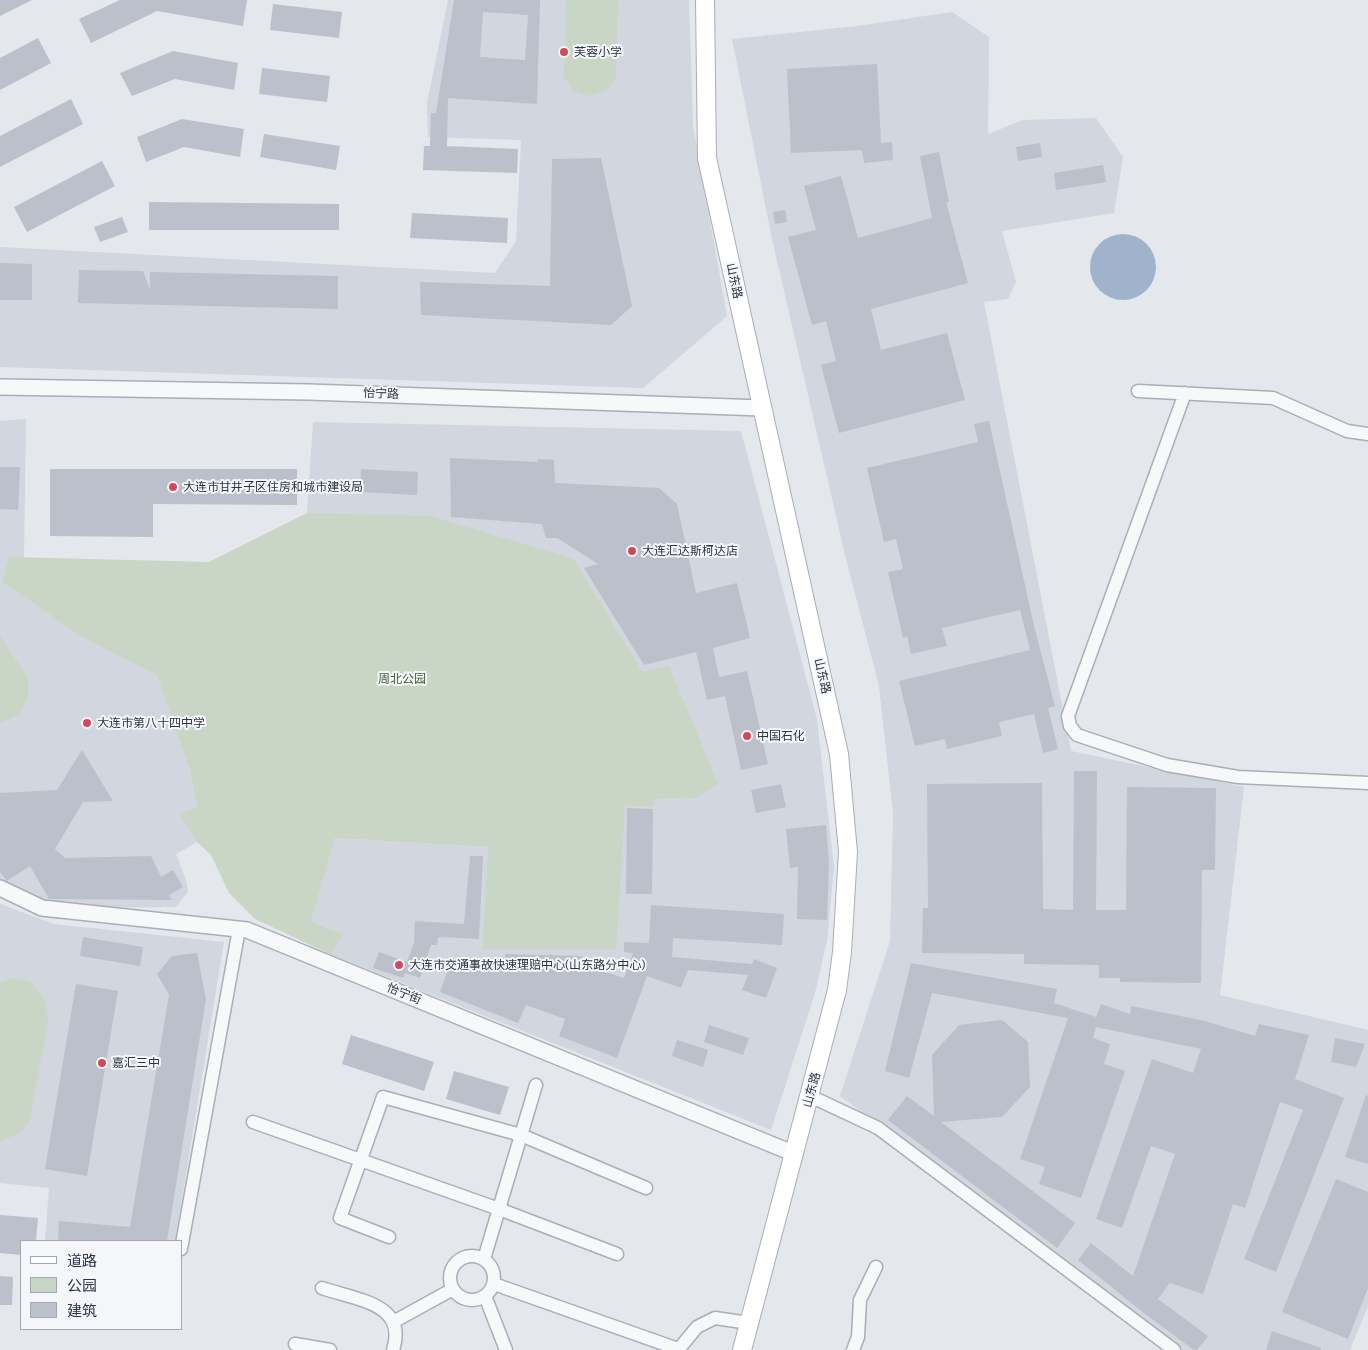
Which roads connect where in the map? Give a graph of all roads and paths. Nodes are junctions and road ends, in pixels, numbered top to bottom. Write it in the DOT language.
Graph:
graph roads {
  1 [pos="705,0"];
  2 [pos="0,387"];
  3 [pos="1138,391"];
  4 [pos="1185,393"];
  5 [pos="762,408"];
  6 [pos="1368,434"];
  7 [pos="1368,783"];
  8 [pos="0,888"];
  9 [pos="239,929"];
  10 [pos="536,1085"];
  11 [pos="810,1096"];
  12 [pos="253,1122"];
  13 [pos="521,1135"];
  14 [pos="795,1154"];
  15 [pos="360,1160"];
  16 [pos="646,1188"];
  17 [pos="499,1209"];
  18 [pos="389,1237"];
  19 [pos="182,1242"];
  20 [pos="617,1254"];
  21 [pos="484,1259"];
  22 [pos="876,1268"];
  23 [pos="494,1284"];
  24 [pos="322,1288"];
  25 [pos="453,1289"];
  26 [pos="485,1296"];
  27 [pos="395,1321"];
  28 [pos="749,1323"];
  29 [pos="295,1344"];
  30 [pos="678,1349"];
  31 [pos="330,1350"];
  32 [pos="393,1350"];
  33 [pos="506,1350"];
  34 [pos="742,1350"];
  35 [pos="853,1350"];
  36 [pos="1174,1350"];
  1 -- 5 [label="main road, 山东路"];
  2 -- 5 [label="street, 怡宁路"];
  3 -- 4 [label="street"];
  4 -- 6 [label="street"];
  4 -- 7 [label="street"];
  5 -- 11 [label="main road, 山东路"];
  8 -- 9 [label="street, 怡宁街"];
  9 -- 14 [label="street, 怡宁街"];
  9 -- 19 [label="street"];
  10 -- 13 [label="street"];
  11 -- 14 [label="main road, 山东路"];
  11 -- 36 [label="street"];
  12 -- 15 [label="street"];
  13 -- 15 [label="street"];
  13 -- 16 [label="street"];
  13 -- 17 [label="street"];
  14 -- 28 [label="main road, 山东路"];
  15 -- 17 [label="street"];
  15 -- 18 [label="street"];
  17 -- 20 [label="street"];
  17 -- 21 [label="street"];
  21 -- 23 [label="street"];
  21 -- 25 [label="street"];
  22 -- 35 [label="street"];
  23 -- 26 [label="street"];
  23 -- 30 [label="street"];
  24 -- 27 [label="street"];
  25 -- 26 [label="street"];
  25 -- 27 [label="street"];
  26 -- 33 [label="street"];
  27 -- 32 [label="street"];
  28 -- 30 [label="street"];
  28 -- 34 [label="main road, 山东路"];
  29 -- 31 [label="street"];
}
